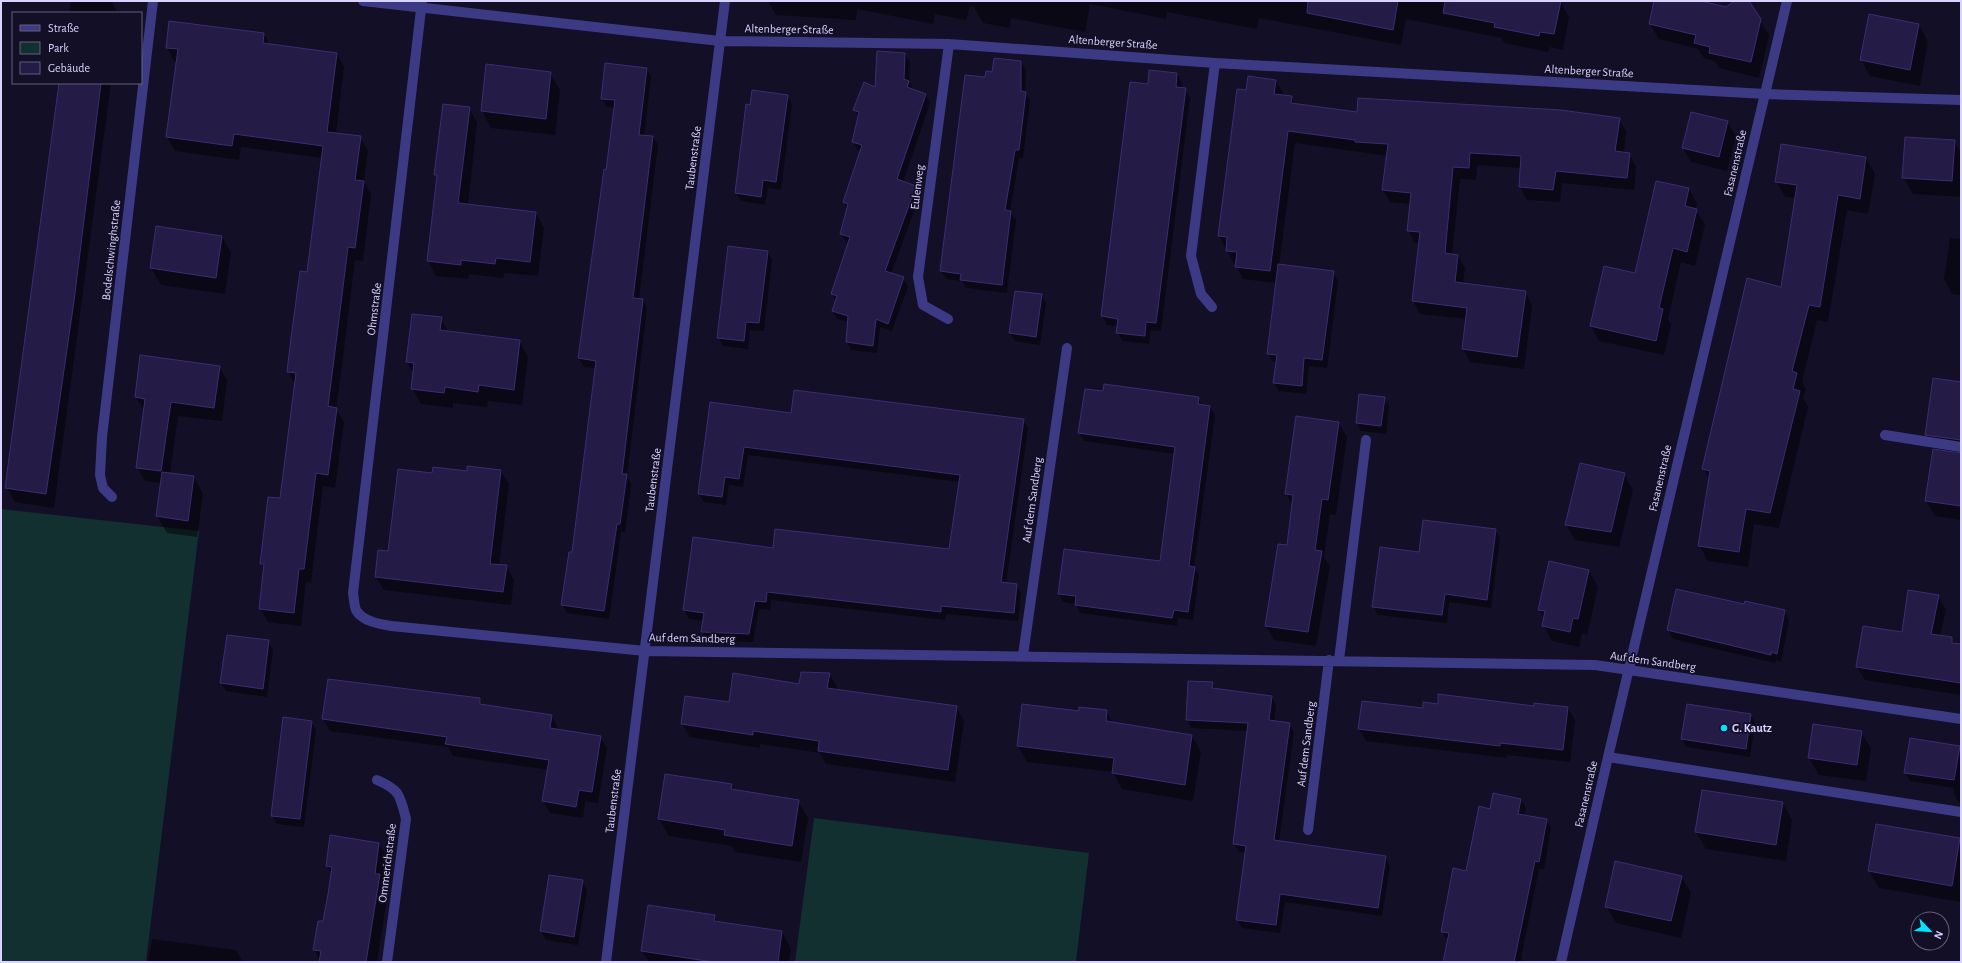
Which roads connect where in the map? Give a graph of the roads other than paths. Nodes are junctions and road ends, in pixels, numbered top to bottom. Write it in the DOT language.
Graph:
graph roads {
  1 [pos="153,1"];
  2 [pos="363,1"];
  3 [pos="725,1"];
  4 [pos="1787,1"];
  5 [pos="422,4"];
  6 [pos="720,40"];
  7 [pos="949,44"];
  8 [pos="1215,63"];
  9 [pos="1765,94"];
  10 [pos="1961,100"];
  11 [pos="1212,308"];
  12 [pos="948,319"];
  13 [pos="1067,348"];
  14 [pos="1885,435"];
  15 [pos="1366,440"];
  16 [pos="1961,447"];
  17 [pos="112,497"];
  18 [pos="363,617"];
  19 [pos="645,651"];
  20 [pos="1023,655"];
  21 [pos="1334,660"];
  22 [pos="1628,670"];
  23 [pos="1961,719"];
  24 [pos="1608,757"];
  25 [pos="377,780"];
  26 [pos="1961,812"];
  27 [pos="1308,830"];
  28 [pos="387,962"];
  29 [pos="606,962"];
  30 [pos="1561,962"];
  1 -- 17 [label="street, Bodelschwinghstraße"];
  2 -- 5 [label="street, Altenberger Straße"];
  3 -- 6 [label="street, Taubenstraße"];
  4 -- 9 [label="street, Fasanenstraße"];
  5 -- 6 [label="street, Altenberger Straße"];
  5 -- 18 [label="street, Ohmstraße"];
  6 -- 7 [label="street, Altenberger Straße"];
  6 -- 19 [label="street, Taubenstraße"];
  7 -- 8 [label="street, Altenberger Straße"];
  7 -- 12 [label="street, Eulenweg"];
  8 -- 9 [label="street, Altenberger Straße"];
  8 -- 11 [label="street"];
  9 -- 10 [label="street, Altenberger Straße"];
  9 -- 22 [label="street, Fasanenstraße"];
  13 -- 20 [label="street, Auf dem Sandberg"];
  14 -- 16 [label="street"];
  15 -- 21 [label="street, Auf dem Sandberg"];
  18 -- 19 [label="street, Auf dem Sandberg"];
  19 -- 20 [label="street, Auf dem Sandberg"];
  19 -- 29 [label="street, Taubenstraße"];
  20 -- 21 [label="street, Auf dem Sandberg"];
  21 -- 22 [label="street, Auf dem Sandberg"];
  21 -- 27 [label="street, Auf dem Sandberg"];
  22 -- 23 [label="street, Auf dem Sandberg"];
  22 -- 24 [label="street, Fasanenstraße"];
  24 -- 26 [label="street"];
  24 -- 30 [label="street, Fasanenstraße"];
  25 -- 28 [label="street, Ommerichstraße"];
}
